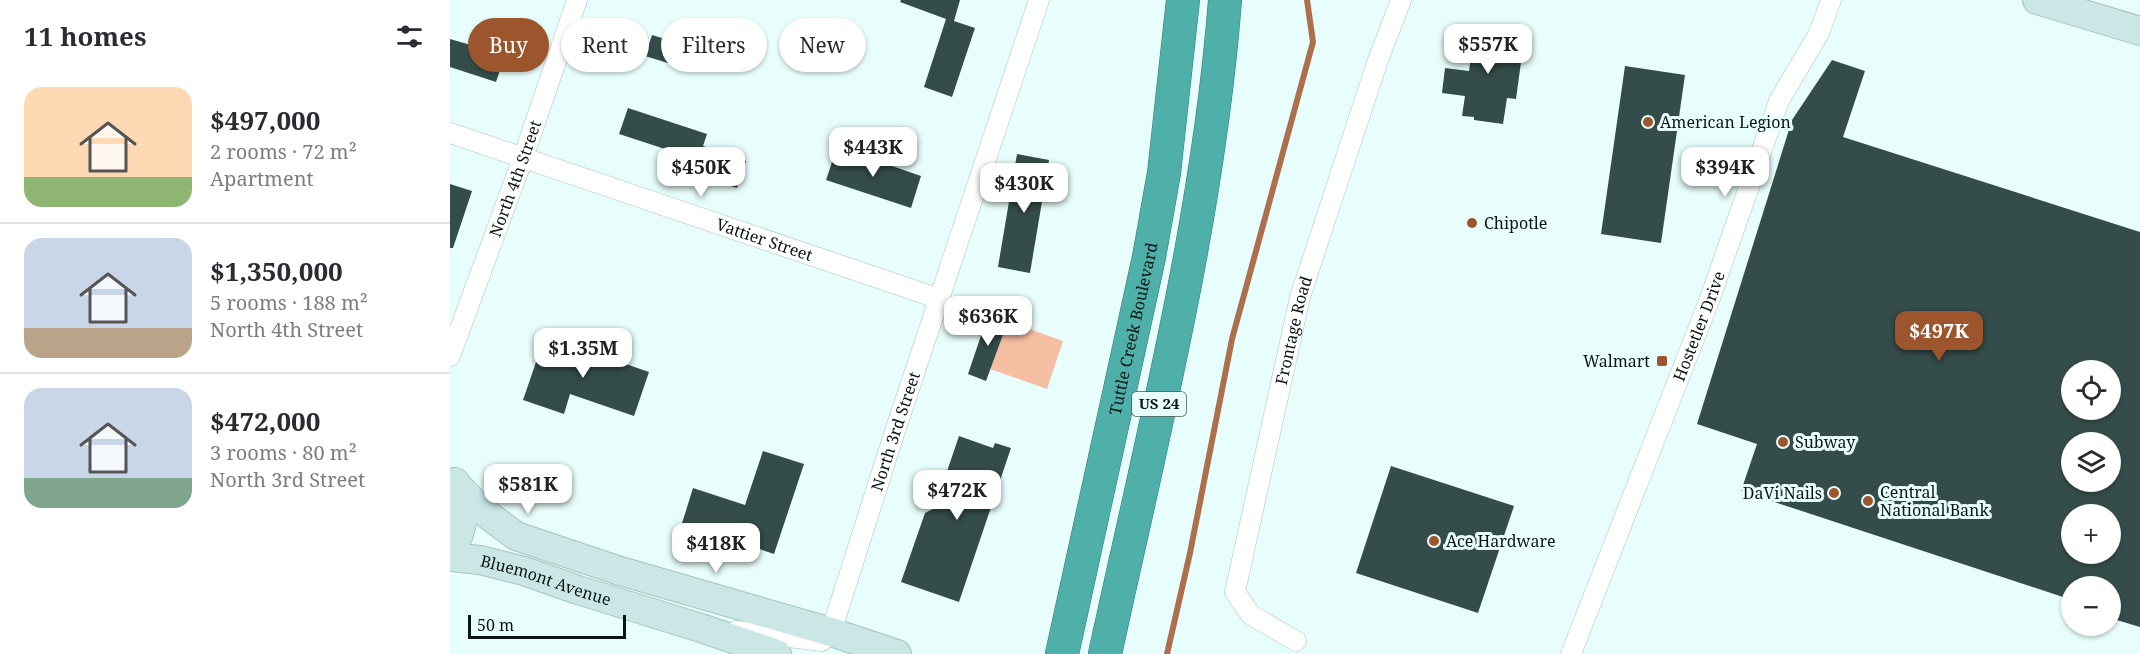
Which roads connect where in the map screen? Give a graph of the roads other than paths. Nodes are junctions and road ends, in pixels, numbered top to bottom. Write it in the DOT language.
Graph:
graph roads {
  1 [pos="577,0"];
  2 [pos="1039,0"];
  3 [pos="1183,0"];
  4 [pos="1225,0"];
  5 [pos="1401,0"];
  6 [pos="1831,0"];
  7 [pos="2037,0"];
  8 [pos="2086,7"];
  9 [pos="2140,31"];
  10 [pos="450,133"];
  11 [pos="523,158"];
  12 [pos="940,299"];
  13 [pos="450,356"];
  14 [pos="454,480"];
  15 [pos="450,551"];
  16 [pos="450,557"];
  17 [pos="700,628"];
  18 [pos="831,632"];
  19 [pos="1296,641"];
  20 [pos="777,654"];
  21 [pos="897,654"];
  22 [pos="1062,654"];
  23 [pos="1105,654"];
  24 [pos="1571,654"];
  1 -- 11 [label="street, North 4th Street"];
  2 -- 12 [label="street, North 3rd Street"];
  3 -- 22 [label="highway, Tuttle Creek Boulevard / US 24"];
  4 -- 23 [label="highway, US 24"];
  5 -- 19 [label="street, Frontage Road"];
  6 -- 24 [label="street, Hostetler Drive"];
  7 -- 8 [label="main road"];
  8 -- 9 [label="main road"];
  10 -- 11 [label="street, Vattier Street"];
  11 -- 12 [label="street, Vattier Street"];
  11 -- 13 [label="street, North 4th Street"];
  12 -- 18 [label="street, North 3rd Street"];
  14 -- 15 [label="main road"];
  14 -- 18 [label="main road, Bluemont Avenue"];
  16 -- 17 [label="main road, Bluemont Avenue"];
  17 -- 18 [label="street"];
  17 -- 20 [label="main road, Bluemont Avenue"];
  18 -- 21 [label="main road, Bluemont Avenue"];
}
